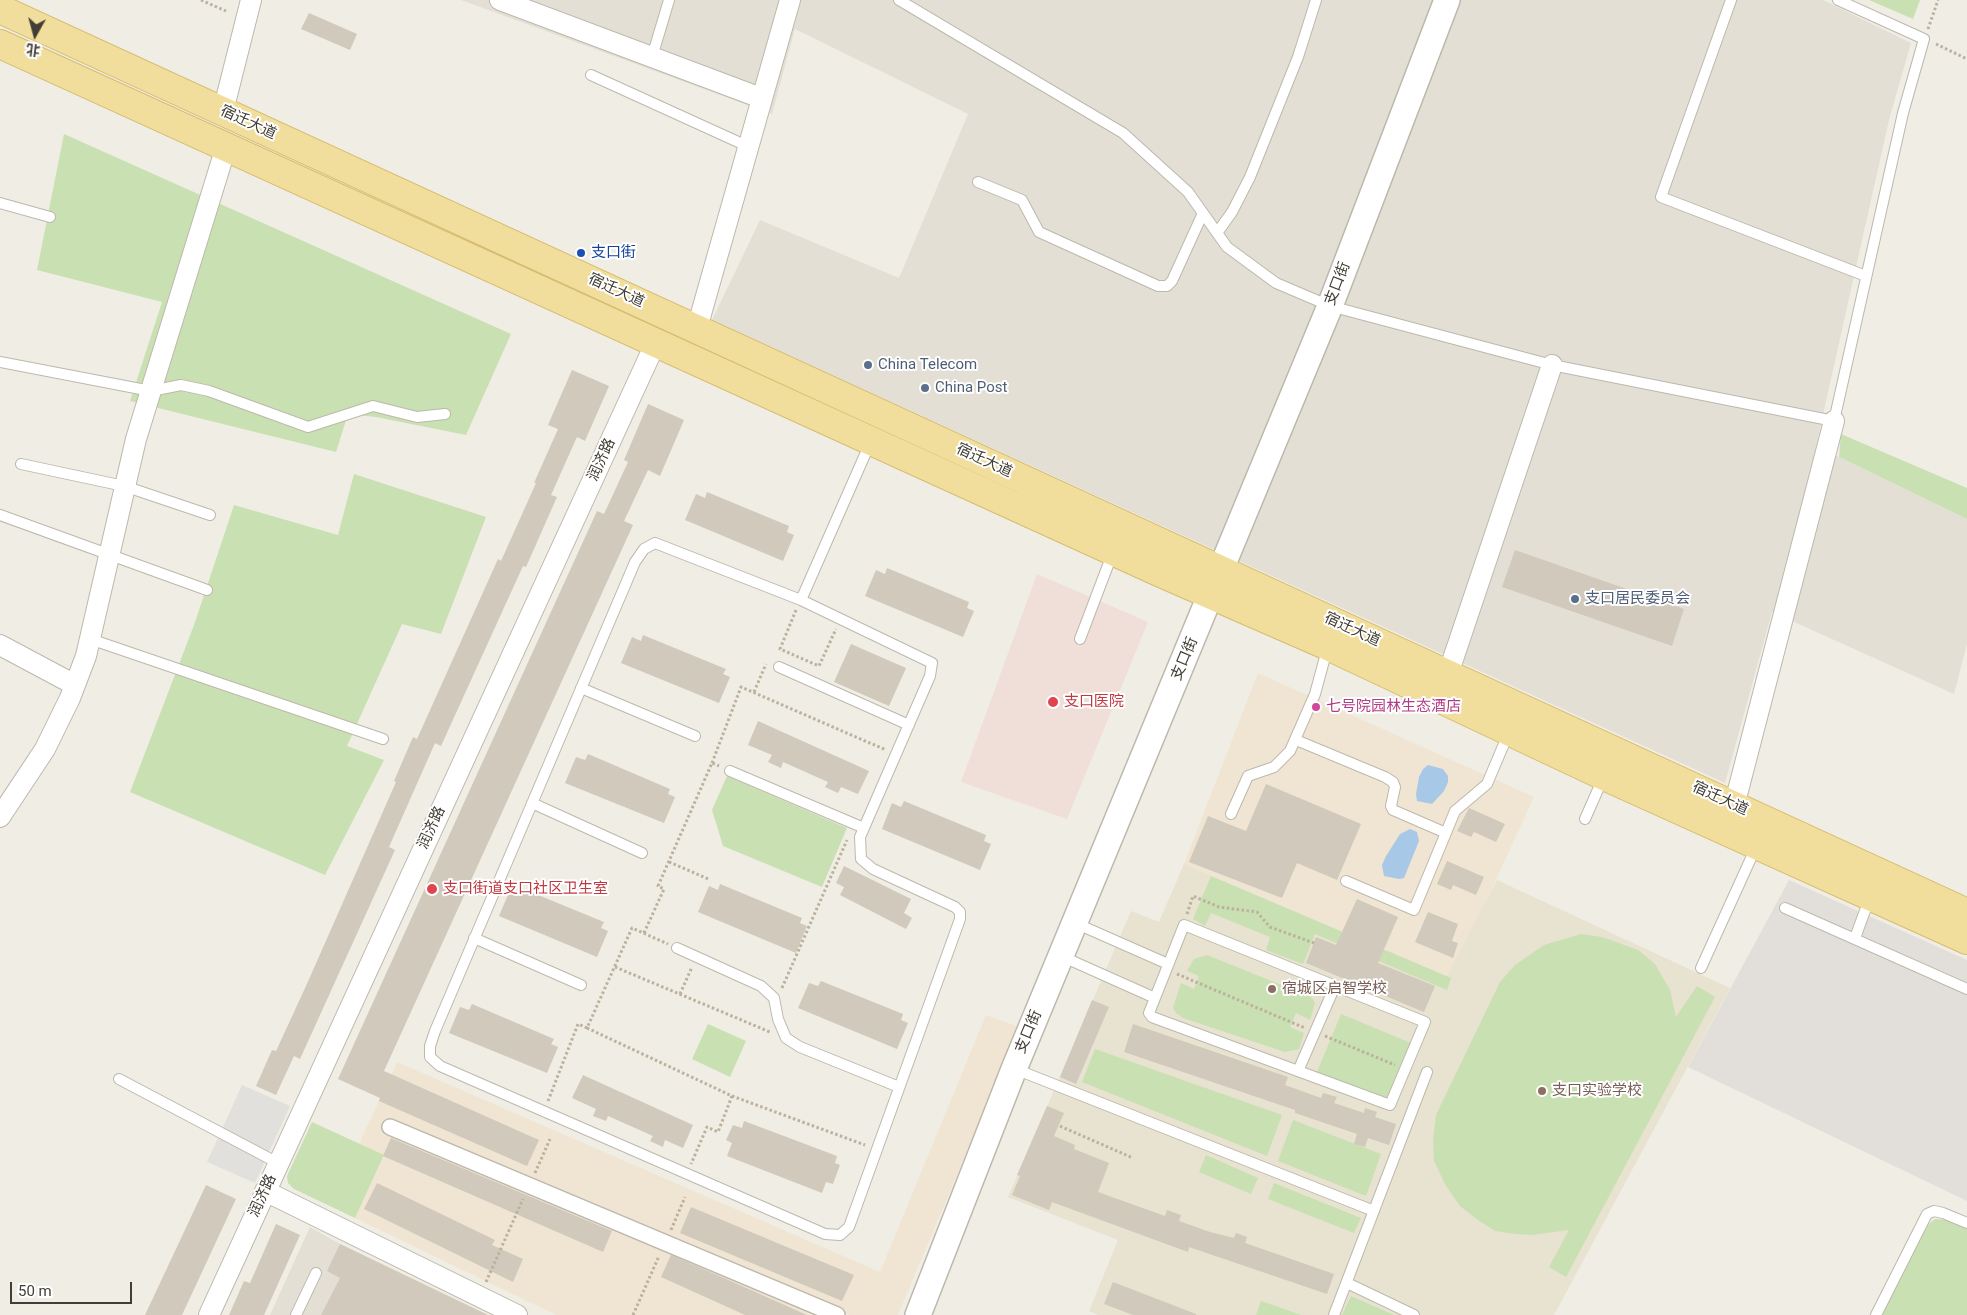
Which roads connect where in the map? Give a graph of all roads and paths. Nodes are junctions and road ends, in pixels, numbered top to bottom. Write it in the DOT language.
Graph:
graph roads {
  1 [pos="201,0"];
  2 [pos="251,0"];
  3 [pos="500,0"];
  4 [pos="669,0"];
  5 [pos="790,0"];
  6 [pos="899,0"];
  7 [pos="1316,0"];
  8 [pos="1447,0"];
  9 [pos="1731,0"];
  10 [pos="1838,0"];
  11 [pos="1938,0"];
  12 [pos="0,10"];
  13 [pos="226,11"];
  14 [pos="1924,39"];
  15 [pos="0,44"];
  16 [pos="652,57"];
  17 [pos="1967,58"];
  18 [pos="591,75"];
  19 [pos="761,98"];
  20 [pos="224,112"];
  21 [pos="748,146"];
  22 [pos="226,147"];
  23 [pos="978,182"];
  24 [pos="0,203"];
  25 [pos="1202,212"];
  26 [pos="50,217"];
  27 [pos="1217,233"];
  28 [pos="1866,276"];
  29 [pos="1330,306"];
  30 [pos="696,328"];
  31 [pos="656,342"];
  32 [pos="0,362"];
  33 [pos="1552,365"];
  34 [pos="151,391"];
  35 [pos="445,414"];
  36 [pos="1834,421"];
  37 [pos="872,440"];
  38 [pos="21,464"];
  39 [pos="124,486"];
  40 [pos="210,515"];
  41 [pos="0,516"];
  42 [pos="1113,551"];
  43 [pos="108,556"];
  44 [pos="1217,583"];
  45 [pos="207,590"];
  46 [pos="801,600"];
  47 [pos="840,619"];
  48 [pos="90,639"];
  49 [pos="1080,639"];
  50 [pos="0,645"];
  51 [pos="1328,646"];
  52 [pos="779,667"];
  53 [pos="1448,674"];
  54 [pos="75,685"];
  55 [pos="581,688"];
  56 [pos="754,692"];
  57 [pos="908,725"];
  58 [pos="1509,731"];
  59 [pos="695,736"];
  60 [pos="383,739"];
  61 [pos="1296,740"];
  62 [pos="896,754"];
  63 [pos="712,763"];
  64 [pos="730,771"];
  65 [pos="1604,776"];
  66 [pos="532,803"];
  67 [pos="1734,806"];
  68 [pos="1230,814"];
  69 [pos="0,817"];
  70 [pos="1585,819"];
  71 [pos="859,826"];
  72 [pos="1446,833"];
  73 [pos="1758,844"];
  74 [pos="642,853"];
  75 [pos="669,862"];
  76 [pos="708,879"];
  77 [pos="1346,882"];
  78 [pos="1870,896"];
  79 [pos="1785,908"];
  80 [pos="1967,913"];
  81 [pos="1075,923"];
  82 [pos="1184,925"];
  83 [pos="644,933"];
  84 [pos="474,938"];
  85 [pos="1855,938"];
  86 [pos="1967,940"];
  87 [pos="1314,943"];
  88 [pos="677,948"];
  89 [pos="1061,956"];
  90 [pos="697,957"];
  91 [pos="615,966"];
  92 [pos="1167,967"];
  93 [pos="1701,968"];
  94 [pos="581,985"];
  95 [pos="1335,986"];
  96 [pos="1967,989"];
  97 [pos="680,994"];
  98 [pos="1155,998"];
  99 [pos="775,1005"];
  100 [pos="587,1028"];
  101 [pos="1315,1032"];
  102 [pos="791,1042"];
  103 [pos="1014,1069"];
  104 [pos="1405,1070"];
  105 [pos="1298,1072"];
  106 [pos="1427,1072"];
  107 [pos="120,1079"];
  108 [pos="899,1087"];
  109 [pos="732,1096"];
  110 [pos="544,1111"];
  111 [pos="1060,1126"];
  112 [pos="390,1127"];
  113 [pos="550,1139"];
  114 [pos="877,1150"];
  115 [pos="1133,1158"];
  116 [pos="278,1163"];
  117 [pos="687,1174"];
  118 [pos="529,1186"];
  119 [pos="266,1191"];
  120 [pos="1374,1211"];
  121 [pos="1967,1223"];
  122 [pos="316,1272"];
  123 [pos="1346,1283"];
  124 [pos="480,1297"];
  125 [pos="209,1315"];
  126 [pos="296,1315"];
  127 [pos="516,1315"];
  128 [pos="837,1315"];
  129 [pos="918,1315"];
  130 [pos="1334,1315"];
  131 [pos="1414,1315"];
  132 [pos="1876,1315"];
  1 -- 13 [label="path"];
  2 -- 20 [label="street"];
  3 -- 16 [label="street"];
  4 -- 16 [label="lane"];
  5 -- 19 [label="street"];
  6 -- 25 [label="lane"];
  7 -- 27 [label="lane"];
  8 -- 29 [label="street, 支口街"];
  9 -- 28 [label="lane"];
  10 -- 14 [label="lane"];
  11 -- 14 [label="path"];
  12 -- 20 [label="main road, 宿迁大道"];
  14 -- 17 [label="path"];
  14 -- 28 [label="lane"];
  15 -- 22 [label="main road, 宿迁大道"];
  16 -- 19 [label="street"];
  18 -- 21 [label="lane"];
  19 -- 21 [label="street"];
  20 -- 30 [label="main road, 宿迁大道"];
  21 -- 30 [label="street"];
  22 -- 31 [label="main road, 宿迁大道"];
  22 -- 34 [label="street"];
  23 -- 25 [label="lane"];
  24 -- 26 [label="lane"];
  25 -- 27 [label="lane"];
  27 -- 29 [label="lane"];
  28 -- 36 [label="lane"];
  29 -- 33 [label="lane"];
  29 -- 44 [label="street, 支口街"];
  30 -- 44 [label="main road, 宿迁大道"];
  31 -- 37 [label="main road, 宿迁大道"];
  31 -- 116 [label="street, 润济路"];
  32 -- 34 [label="lane"];
  33 -- 36 [label="lane"];
  33 -- 53 [label="street"];
  34 -- 35 [label="lane"];
  34 -- 39 [label="street"];
  36 -- 67 [label="street"];
  37 -- 42 [label="main road, 宿迁大道"];
  37 -- 46 [label="lane"];
  38 -- 39 [label="lane"];
  39 -- 40 [label="lane"];
  39 -- 43 [label="street"];
  41 -- 43 [label="lane"];
  42 -- 44 [label="main road, 宿迁大道"];
  42 -- 49 [label="lane"];
  43 -- 45 [label="lane"];
  43 -- 48 [label="street"];
  44 -- 51 [label="main road, 宿迁大道"];
  44 -- 53 [label="main road, 宿迁大道"];
  44 -- 81 [label="street, 支口街"];
  46 -- 47 [label="lane"];
  46 -- 47 [label="path"];
  46 -- 55 [label="lane"];
  47 -- 57 [label="lane"];
  48 -- 54 [label="street"];
  48 -- 60 [label="lane"];
  50 -- 54 [label="street"];
  51 -- 58 [label="main road, 宿迁大道"];
  51 -- 61 [label="lane"];
  52 -- 56 [label="path"];
  52 -- 57 [label="lane"];
  53 -- 67 [label="main road, 宿迁大道"];
  54 -- 69 [label="street"];
  55 -- 59 [label="lane"];
  55 -- 66 [label="lane"];
  56 -- 62 [label="path"];
  56 -- 63 [label="path"];
  57 -- 62 [label="lane"];
  58 -- 65 [label="main road, 宿迁大道"];
  58 -- 72 [label="lane"];
  61 -- 68 [label="lane"];
  61 -- 72 [label="lane"];
  62 -- 71 [label="lane"];
  63 -- 64 [label="path"];
  63 -- 75 [label="path"];
  64 -- 71 [label="lane"];
  65 -- 70 [label="lane"];
  65 -- 73 [label="main road, 宿迁大道"];
  66 -- 74 [label="lane"];
  66 -- 84 [label="lane"];
  67 -- 80 [label="main road, 宿迁大道"];
  71 -- 99 [label="path"];
  71 -- 108 [label="lane"];
  72 -- 77 [label="lane"];
  73 -- 78 [label="main road, 宿迁大道"];
  73 -- 93 [label="lane"];
  75 -- 76 [label="path"];
  75 -- 83 [label="path"];
  78 -- 85 [label="lane"];
  78 -- 86 [label="main road, 宿迁大道"];
  79 -- 85 [label="lane"];
  81 -- 89 [label="street, 支口街"];
  81 -- 92 [label="lane"];
  82 -- 87 [label="path"];
  82 -- 92 [label="lane"];
  82 -- 95 [label="lane"];
  83 -- 88 [label="path"];
  83 -- 91 [label="path"];
  84 -- 94 [label="lane"];
  84 -- 110 [label="lane"];
  85 -- 96 [label="lane"];
  88 -- 90 [label="lane"];
  89 -- 98 [label="lane"];
  89 -- 103 [label="street, 支口街"];
  90 -- 97 [label="path"];
  90 -- 99 [label="lane"];
  91 -- 97 [label="path"];
  91 -- 100 [label="path"];
  92 -- 98 [label="lane"];
  92 -- 101 [label="path"];
  95 -- 101 [label="lane"];
  95 -- 104 [label="lane"];
  97 -- 102 [label="path"];
  98 -- 105 [label="lane"];
  99 -- 102 [label="lane"];
  100 -- 109 [label="path"];
  100 -- 110 [label="path"];
  101 -- 104 [label="path"];
  101 -- 105 [label="lane"];
  102 -- 108 [label="lane"];
  103 -- 120 [label="lane"];
  103 -- 129 [label="street, 支口街"];
  104 -- 105 [label="lane"];
  106 -- 120 [label="lane"];
  107 -- 116 [label="lane"];
  108 -- 114 [label="lane"];
  109 -- 114 [label="path"];
  109 -- 117 [label="path"];
  110 -- 117 [label="lane"];
  111 -- 115 [label="path"];
  112 -- 118 [label="street"];
  113 -- 118 [label="path"];
  114 -- 117 [label="lane"];
  116 -- 119 [label="street, 润济路"];
  118 -- 124 [label="path"];
  118 -- 128 [label="street"];
  119 -- 124 [label="street"];
  119 -- 125 [label="street, 润济路"];
  120 -- 123 [label="lane"];
  121 -- 132 [label="lane"];
  122 -- 126 [label="lane"];
  123 -- 130 [label="lane"];
  123 -- 131 [label="lane"];
  124 -- 127 [label="street"];
}
